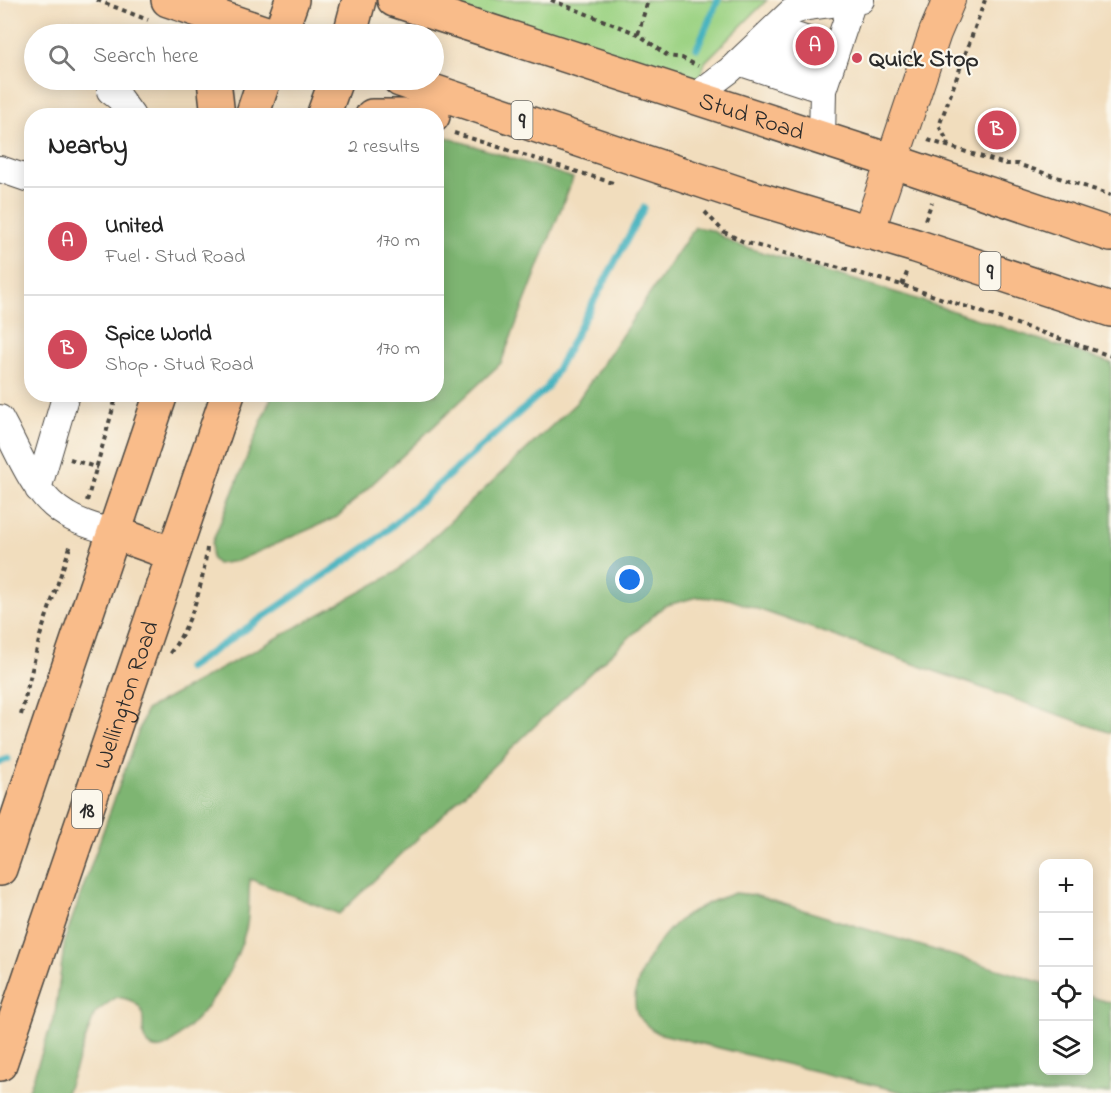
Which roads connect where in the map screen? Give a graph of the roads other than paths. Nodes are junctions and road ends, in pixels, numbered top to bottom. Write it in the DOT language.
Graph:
graph roads {
  1 [pos="292,0"];
  2 [pos="359,0"];
  3 [pos="394,0"];
  4 [pos="949,0"];
  5 [pos="857,1"];
  6 [pos="448,10"];
  7 [pos="186,14"];
  8 [pos="228,24"];
  9 [pos="284,24"];
  10 [pos="353,24"];
  11 [pos="765,37"];
  12 [pos="833,59"];
  13 [pos="215,90"];
  14 [pos="261,90"];
  15 [pos="332,90"];
  16 [pos="430,90"];
  17 [pos="110,91"];
  18 [pos="694,97"];
  19 [pos="125,108"];
  20 [pos="217,108"];
  21 [pos="255,108"];
  22 [pos="326,108"];
  23 [pos="444,120"];
  24 [pos="822,139"];
  25 [pos="644,161"];
  26 [pos="892,161"];
  27 [pos="0,169"];
  28 [pos="24,177"];
  29 [pos="868,233"];
  30 [pos="1111,235"];
  31 [pos="1111,310"];
  32 [pos="64,402"];
  33 [pos="158,402"];
  34 [pos="225,402"];
  35 [pos="0,418"];
  36 [pos="38,489"];
  37 [pos="114,533"];
  38 [pos="173,554"];
  39 [pos="0,869"];
  40 [pos="0,1064"];
  1 -- 9 [label="highway"];
  2 -- 10 [label="highway"];
  3 -- 6 [label="highway, Stud Road"];
  4 -- 26 [label="main road"];
  5 -- 11 [label="lane"];
  5 -- 12 [label="lane"];
  6 -- 18 [label="highway, Stud Road"];
  7 -- 8 [label="highway"];
  11 -- 12 [label="lane"];
  11 -- 12 [label="lane"];
  11 -- 18 [label="lane"];
  12 -- 24 [label="lane"];
  13 -- 20 [label="highway"];
  14 -- 21 [label="highway"];
  15 -- 22 [label="highway"];
  16 -- 25 [label="highway, 9"];
  17 -- 19 [label="lane"];
  18 -- 24 [label="highway, Stud Road"];
  23 -- 25 [label="highway"];
  24 -- 26 [label="highway, Stud Road"];
  25 -- 29 [label="highway, 9"];
  26 -- 29 [label="main road"];
  26 -- 30 [label="highway, Stud Road"];
  27 -- 28 [label="lane"];
  29 -- 31 [label="highway, 9"];
  32 -- 36 [label="lane"];
  33 -- 37 [label="highway"];
  34 -- 38 [label="highway, Wellington Road / 18"];
  35 -- 36 [label="lane"];
  36 -- 37 [label="lane"];
  37 -- 38 [label="highway"];
  37 -- 39 [label="highway"];
  38 -- 40 [label="highway, Wellington Road / 18"];
}
